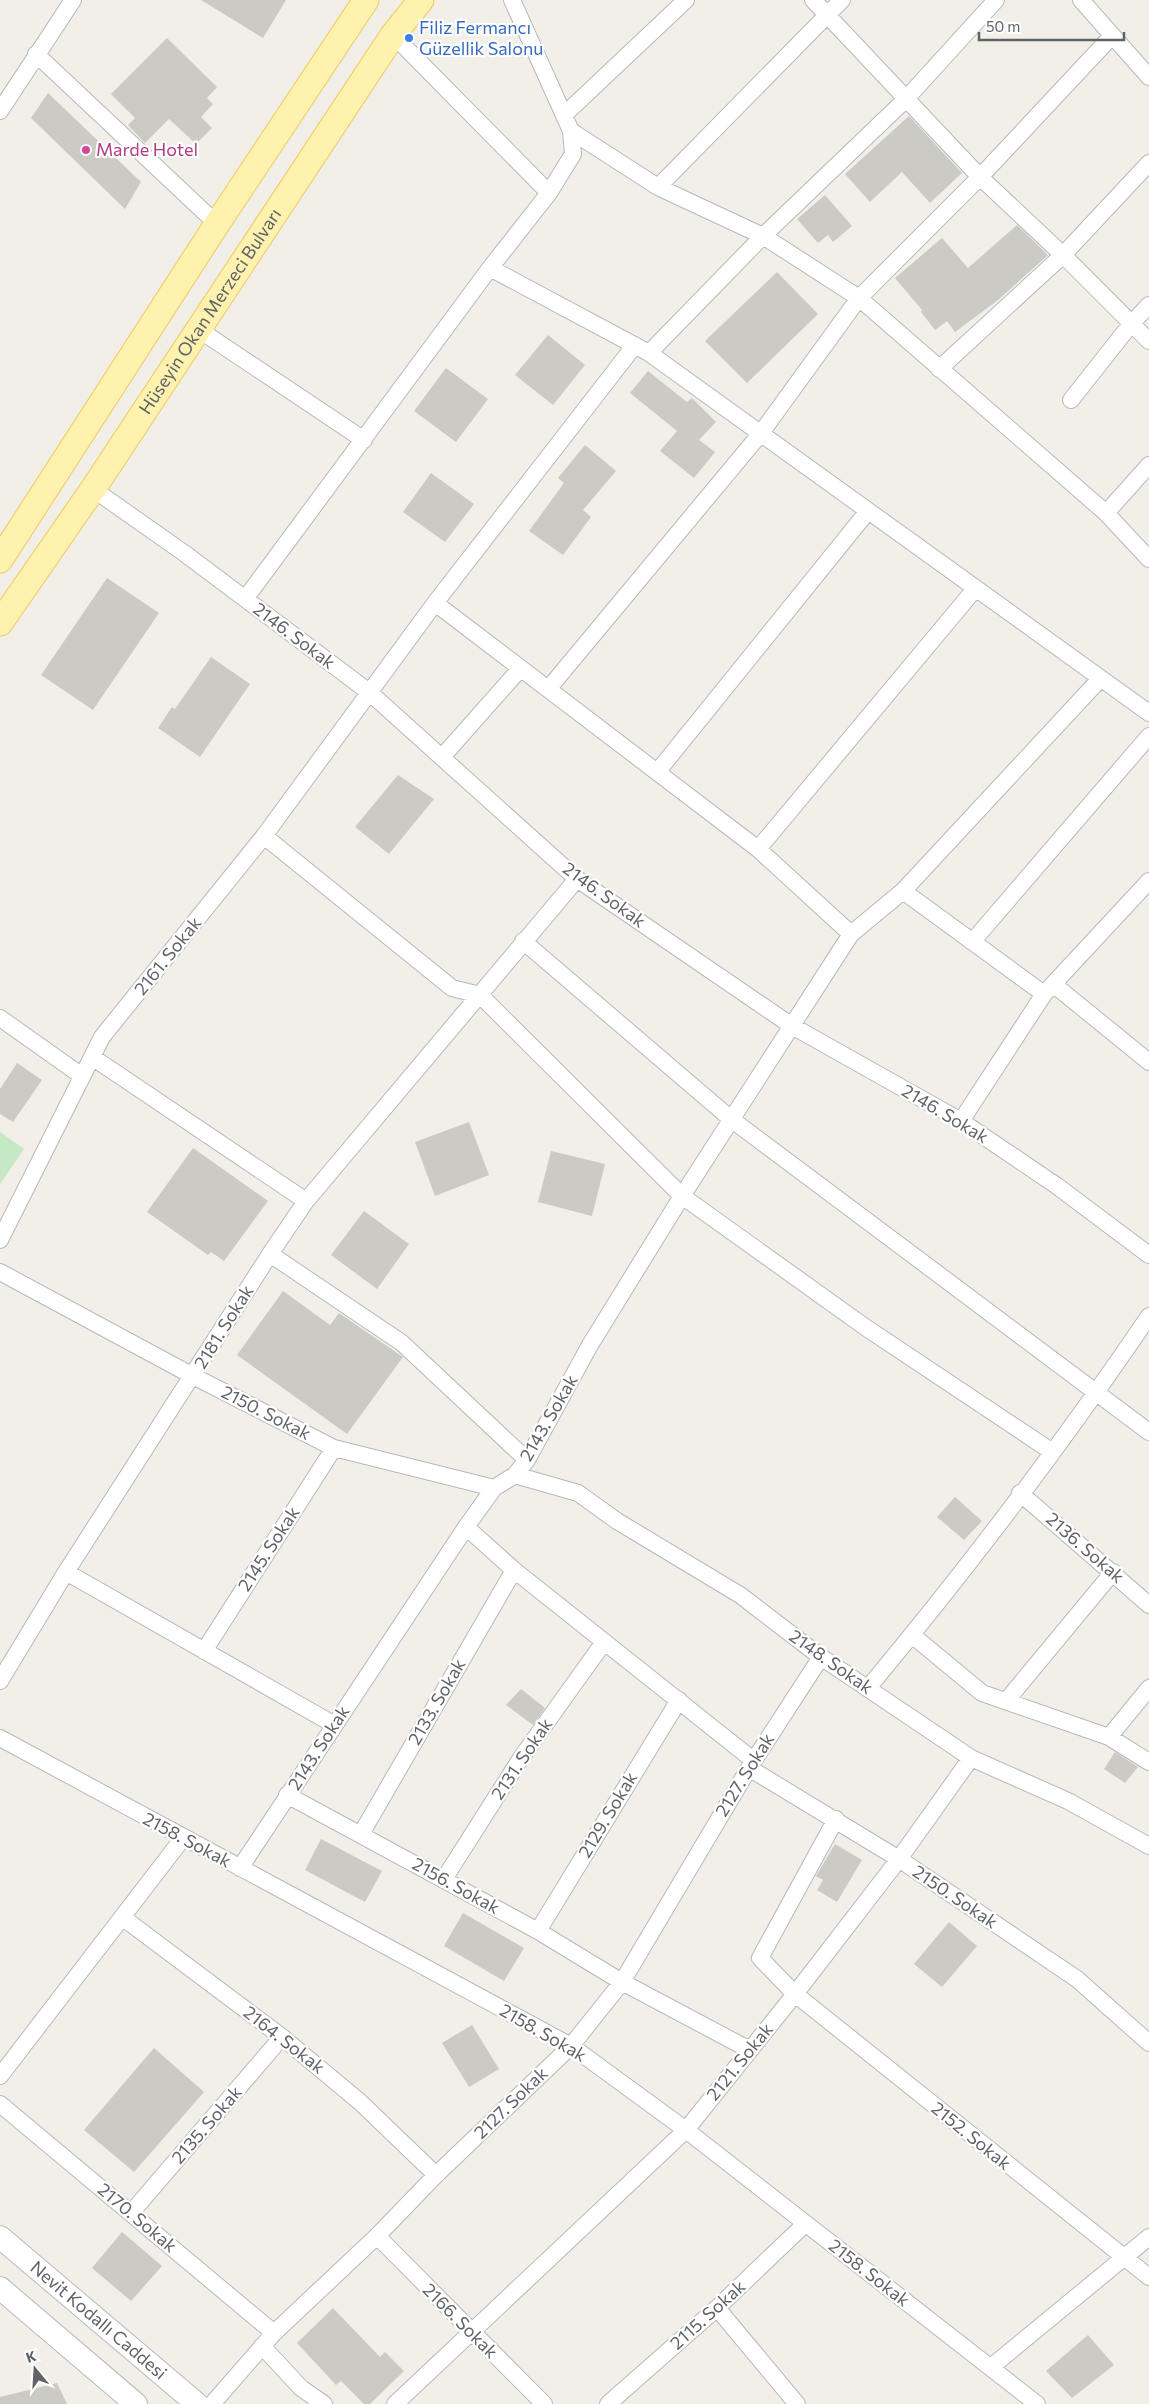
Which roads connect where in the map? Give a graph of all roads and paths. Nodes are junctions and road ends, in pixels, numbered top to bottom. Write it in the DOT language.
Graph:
graph roads {
  1 [pos="72,0"];
  2 [pos="366,0"];
  3 [pos="421,0"];
  4 [pos="512,0"];
  5 [pos="686,0"];
  6 [pos="813,0"];
  7 [pos="842,0"];
  8 [pos="996,0"];
  9 [pos="1081,0"];
  10 [pos="828,14"];
  11 [pos="393,35"];
  12 [pos="1111,37"];
  13 [pos="36,54"];
  14 [pos="1149,77"];
  15 [pos="905,100"];
  16 [pos="0,111"];
  17 [pos="564,115"];
  18 [pos="571,131"];
  19 [pos="1149,163"];
  20 [pos="980,177"];
  21 [pos="658,187"];
  22 [pos="549,193"];
  23 [pos="217,224"];
  24 [pos="763,236"];
  25 [pos="1063,255"];
  26 [pos="490,268"];
  27 [pos="859,298"];
  28 [pos="1149,306"];
  29 [pos="1131,324"];
  30 [pos="198,329"];
  31 [pos="1149,341"];
  32 [pos="642,349"];
  33 [pos="939,369"];
  34 [pos="1071,400"];
  35 [pos="761,433"];
  36 [pos="364,440"];
  37 [pos="1149,465"];
  38 [pos="93,489"];
  39 [pos="868,511"];
  40 [pos="1106,514"];
  41 [pos="1149,559"];
  42 [pos="0,560"];
  43 [pos="975,589"];
  44 [pos="245,598"];
  45 [pos="435,603"];
  46 [pos="0,623"];
  47 [pos="520,670"];
  48 [pos="1100,679"];
  49 [pos="548,688"];
  50 [pos="369,692"];
  51 [pos="1149,712"];
  52 [pos="1149,736"];
  53 [pos="442,757"];
  54 [pos="658,771"];
  55 [pos="264,836"];
  56 [pos="758,849"];
  57 [pos="577,879"];
  58 [pos="1149,881"];
  59 [pos="903,891"];
  60 [pos="851,934"];
  61 [pos="523,941"];
  62 [pos="972,942"];
  63 [pos="1049,989"];
  64 [pos="480,995"];
  65 [pos="0,1018"];
  66 [pos="792,1026"];
  67 [pos="92,1057"];
  68 [pos="1149,1062"];
  69 [pos="82,1076"];
  70 [pos="731,1119"];
  71 [pos="961,1121"];
  72 [pos="682,1196"];
  73 [pos="306,1201"];
  74 [pos="0,1240"];
  75 [pos="270,1254"];
  76 [pos="1149,1255"];
  77 [pos="0,1272"];
  78 [pos="1149,1316"];
  79 [pos="193,1376"];
  80 [pos="1097,1392"];
  81 [pos="1149,1432"];
  82 [pos="334,1448"];
  83 [pos="1051,1451"];
  84 [pos="527,1460"];
  85 [pos="515,1475"];
  86 [pos="494,1488"];
  87 [pos="1020,1493"];
  88 [pos="466,1527"];
  89 [pos="514,1570"];
  90 [pos="66,1572"];
  91 [pos="1113,1572"];
  92 [pos="1149,1605"];
  93 [pos="912,1635"];
  94 [pos="604,1642"];
  95 [pos="204,1651"];
  96 [pos="821,1657"];
  97 [pos="0,1681"];
  98 [pos="868,1688"];
  99 [pos="1149,1688"];
  100 [pos="678,1700"];
  101 [pos="1007,1700"];
  102 [pos="333,1724"];
  103 [pos="1109,1737"];
  104 [pos="0,1738"];
  105 [pos="971,1758"];
  106 [pos="1149,1762"];
  107 [pos="751,1764"];
  108 [pos="288,1795"];
  109 [pos="836,1819"];
  110 [pos="360,1834"];
  111 [pos="183,1838"];
  112 [pos="1149,1846"];
  113 [pos="899,1859"];
  114 [pos="240,1868"];
  115 [pos="444,1879"];
  116 [pos="122,1917"];
  117 [pos="538,1931"];
  118 [pos="622,1982"];
  119 [pos="795,1994"];
  120 [pos="282,2037"];
  121 [pos="1149,2043"];
  122 [pos="570,2046"];
  123 [pos="748,2049"];
  124 [pos="0,2076"];
  125 [pos="0,2104"];
  126 [pos="686,2130"];
  127 [pos="436,2175"];
  128 [pos="131,2213"];
  129 [pos="805,2224"];
  130 [pos="377,2236"];
  131 [pos="0,2237"];
  132 [pos="1149,2237"];
  133 [pos="1123,2258"];
  134 [pos="1149,2277"];
  135 [pos="0,2288"];
  136 [pos="717,2308"];
  137 [pos="470,2332"];
  138 [pos="274,2333"];
  139 [pos="262,2346"];
  140 [pos="991,2366"];
  141 [pos="136,2404"];
  142 [pos="196,2404"];
  143 [pos="212,2404"];
  144 [pos="324,2404"];
  145 [pos="396,2404"];
  146 [pos="544,2404"];
  147 [pos="608,2404"];
  148 [pos="797,2404"];
  149 [pos="1037,2404"];
  1 -- 13 [label="street"];
  2 -- 23 [label="main road"];
  3 -- 11 [label="main road, Hüseyin Okan Merzeci Bulvarı"];
  4 -- 17 [label="street"];
  5 -- 17 [label="street"];
  6 -- 10 [label="street"];
  7 -- 10 [label="street"];
  8 -- 15 [label="street, 2161. Sokak"];
  9 -- 12 [label="street"];
  10 -- 15 [label="street"];
  10 -- 21 [label="street"];
  11 -- 22 [label="street"];
  11 -- 30 [label="main road, Hüseyin Okan Merzeci Bulvarı"];
  12 -- 14 [label="street"];
  12 -- 20 [label="street"];
  13 -- 16 [label="street"];
  13 -- 23 [label="street"];
  15 -- 20 [label="street"];
  15 -- 24 [label="street, 2161. Sokak"];
  17 -- 18 [label="street"];
  18 -- 21 [label="street"];
  18 -- 22 [label="street"];
  19 -- 25 [label="street"];
  20 -- 25 [label="street"];
  20 -- 27 [label="street"];
  21 -- 24 [label="street"];
  22 -- 26 [label="street"];
  23 -- 42 [label="main road"];
  24 -- 27 [label="street"];
  24 -- 32 [label="street, 2161. Sokak"];
  25 -- 29 [label="street"];
  25 -- 33 [label="street"];
  26 -- 32 [label="street"];
  26 -- 36 [label="street"];
  27 -- 33 [label="street"];
  27 -- 35 [label="street"];
  28 -- 29 [label="street"];
  29 -- 31 [label="street"];
  29 -- 34 [label="street"];
  30 -- 36 [label="street"];
  30 -- 38 [label="main road, Hüseyin Okan Merzeci Bulvarı"];
  32 -- 35 [label="street"];
  32 -- 45 [label="street, 2161. Sokak"];
  33 -- 40 [label="street"];
  35 -- 39 [label="street"];
  35 -- 49 [label="street"];
  36 -- 44 [label="street"];
  37 -- 40 [label="street"];
  38 -- 44 [label="street, 2146. Sokak"];
  38 -- 46 [label="main road, Hüseyin Okan Merzeci Bulvarı"];
  39 -- 43 [label="street"];
  39 -- 54 [label="street"];
  40 -- 41 [label="street"];
  43 -- 48 [label="street"];
  43 -- 56 [label="street"];
  44 -- 50 [label="street, 2146. Sokak"];
  45 -- 47 [label="street"];
  45 -- 50 [label="street, 2161. Sokak"];
  47 -- 49 [label="street"];
  47 -- 53 [label="street"];
  48 -- 51 [label="street"];
  48 -- 59 [label="street, 2143. Sokak"];
  49 -- 54 [label="street"];
  50 -- 53 [label="street, 2146. Sokak"];
  50 -- 55 [label="street, 2161. Sokak"];
  52 -- 62 [label="street"];
  53 -- 57 [label="street, 2146. Sokak"];
  54 -- 56 [label="street"];
  55 -- 64 [label="street"];
  55 -- 67 [label="street, 2161. Sokak"];
  56 -- 60 [label="street"];
  57 -- 61 [label="street, 2181. Sokak"];
  57 -- 66 [label="street, 2146. Sokak"];
  58 -- 63 [label="street"];
  59 -- 60 [label="street, 2143. Sokak"];
  59 -- 62 [label="street"];
  60 -- 66 [label="street, 2143. Sokak"];
  61 -- 64 [label="street, 2181. Sokak"];
  61 -- 70 [label="street"];
  62 -- 63 [label="street"];
  63 -- 68 [label="street"];
  63 -- 71 [label="street"];
  64 -- 72 [label="street"];
  64 -- 73 [label="street, 2181. Sokak"];
  65 -- 69 [label="street"];
  66 -- 70 [label="street, 2143. Sokak"];
  66 -- 71 [label="street, 2146. Sokak"];
  67 -- 69 [label="street, 2161. Sokak"];
  67 -- 73 [label="street"];
  69 -- 74 [label="street, 2161. Sokak"];
  70 -- 72 [label="street, 2143. Sokak"];
  70 -- 80 [label="street"];
  71 -- 76 [label="street, 2146. Sokak"];
  72 -- 83 [label="street"];
  72 -- 84 [label="street, 2143. Sokak"];
  73 -- 75 [label="street, 2181. Sokak"];
  75 -- 79 [label="street, 2181. Sokak"];
  75 -- 84 [label="street"];
  77 -- 79 [label="street, 2150. Sokak"];
  78 -- 80 [label="street"];
  79 -- 82 [label="street, 2150. Sokak"];
  79 -- 90 [label="street, 2181. Sokak"];
  80 -- 81 [label="street"];
  80 -- 83 [label="street"];
  82 -- 86 [label="street, 2150. Sokak"];
  82 -- 95 [label="street, 2145. Sokak"];
  83 -- 87 [label="street"];
  84 -- 85 [label="street, 2143. Sokak"];
  85 -- 86 [label="street, 2143. Sokak"];
  85 -- 96 [label="street, 2148. Sokak"];
  86 -- 88 [label="street, 2143. Sokak"];
  87 -- 91 [label="street, 2136. Sokak"];
  87 -- 93 [label="street"];
  88 -- 89 [label="street, 2150. Sokak"];
  88 -- 102 [label="street, 2143. Sokak"];
  89 -- 94 [label="street, 2150. Sokak"];
  89 -- 110 [label="street, 2133. Sokak"];
  90 -- 95 [label="street"];
  90 -- 97 [label="street, 2181. Sokak"];
  91 -- 92 [label="street, 2136. Sokak"];
  91 -- 101 [label="street"];
  93 -- 98 [label="street"];
  93 -- 101 [label="street"];
  94 -- 100 [label="street, 2150. Sokak"];
  94 -- 115 [label="street, 2131. Sokak"];
  95 -- 102 [label="street"];
  96 -- 98 [label="street, 2148. Sokak"];
  96 -- 107 [label="street, 2127. Sokak"];
  98 -- 105 [label="street, 2148. Sokak"];
  99 -- 103 [label="street"];
  100 -- 107 [label="street, 2150. Sokak"];
  100 -- 117 [label="street, 2129. Sokak"];
  101 -- 103 [label="street"];
  102 -- 108 [label="street, 2143. Sokak"];
  103 -- 106 [label="street"];
  104 -- 111 [label="street, 2158. Sokak"];
  105 -- 112 [label="street, 2148. Sokak"];
  105 -- 113 [label="street, 2121. Sokak"];
  107 -- 109 [label="street, 2150. Sokak"];
  107 -- 118 [label="street, 2127. Sokak"];
  108 -- 110 [label="street, 2156. Sokak"];
  108 -- 114 [label="street, 2143. Sokak"];
  109 -- 113 [label="street, 2150. Sokak"];
  109 -- 119 [label="street, 2152. Sokak"];
  110 -- 115 [label="street, 2156. Sokak"];
  111 -- 114 [label="street, 2158. Sokak"];
  111 -- 116 [label="street"];
  113 -- 119 [label="street, 2121. Sokak"];
  113 -- 121 [label="street, 2150. Sokak"];
  114 -- 122 [label="street, 2158. Sokak"];
  115 -- 117 [label="street, 2156. Sokak"];
  116 -- 120 [label="street, 2164. Sokak"];
  116 -- 124 [label="street"];
  117 -- 118 [label="street, 2156. Sokak"];
  118 -- 122 [label="street, 2127. Sokak"];
  118 -- 123 [label="street, 2156. Sokak"];
  119 -- 123 [label="street, 2121. Sokak"];
  119 -- 133 [label="street, 2152. Sokak"];
  120 -- 127 [label="street, 2164. Sokak"];
  120 -- 128 [label="street, 2135. Sokak"];
  122 -- 126 [label="street, 2158. Sokak"];
  122 -- 127 [label="street, 2127. Sokak"];
  123 -- 126 [label="street, 2121. Sokak"];
  125 -- 128 [label="street, 2170. Sokak"];
  126 -- 129 [label="street, 2158. Sokak"];
  126 -- 137 [label="street, 2121. Sokak"];
  127 -- 130 [label="street, 2127. Sokak"];
  128 -- 138 [label="street, 2170. Sokak"];
  129 -- 136 [label="street, 2115. Sokak"];
  129 -- 140 [label="street, 2158. Sokak"];
  130 -- 137 [label="street, 2166. Sokak"];
  130 -- 138 [label="street, 2127. Sokak"];
  131 -- 142 [label="main road, Nevit Kodallı Caddesi"];
  132 -- 133 [label="street"];
  133 -- 134 [label="street, 2152. Sokak"];
  133 -- 140 [label="street"];
  135 -- 141 [label="main road"];
  136 -- 147 [label="street, 2115. Sokak"];
  136 -- 148 [label="street"];
  137 -- 145 [label="street, 2121. Sokak"];
  137 -- 146 [label="street, 2166. Sokak"];
  138 -- 139 [label="street, 2127. Sokak"];
  139 -- 143 [label="street, 2127. Sokak"];
  139 -- 144 [label="street"];
  140 -- 149 [label="street, 2158. Sokak"];
}
